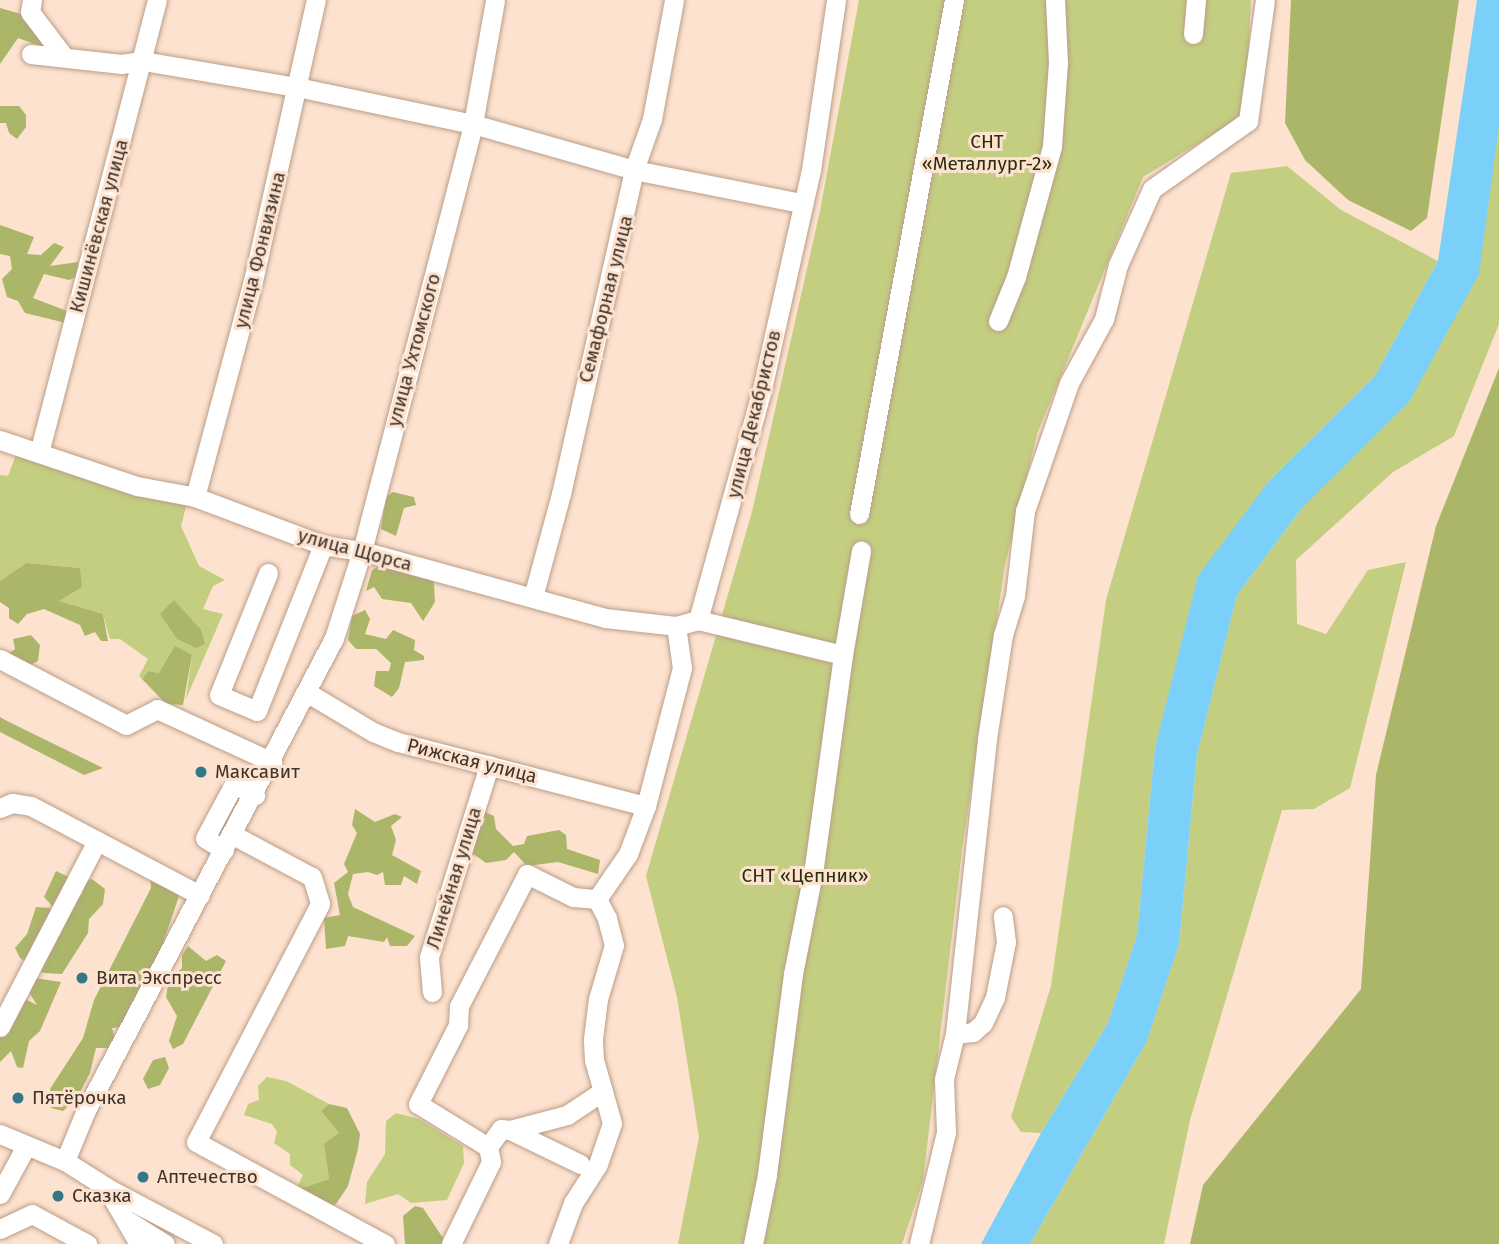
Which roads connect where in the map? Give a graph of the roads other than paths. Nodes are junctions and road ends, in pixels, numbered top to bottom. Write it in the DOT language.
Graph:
graph roads {
  1 [pos="157,0"];
  2 [pos="316,0"];
  3 [pos="495,0"];
  4 [pos="674,0"];
  5 [pos="836,0"];
  6 [pos="954,0"];
  7 [pos="1055,0"];
  8 [pos="1196,0"];
  9 [pos="1265,0"];
  10 [pos="31,6"];
  11 [pos="1193,34"];
  12 [pos="31,54"];
  13 [pos="62,54"];
  14 [pos="142,61"];
  15 [pos="297,87"];
  16 [pos="473,124"];
  17 [pos="634,170"];
  18 [pos="801,204"];
  19 [pos="998,321"];
  20 [pos="0,440"];
  21 [pos="39,453"];
  22 [pos="195,498"];
  23 [pos="859,514"];
  24 [pos="323,545"];
  25 [pos="362,551"];
  26 [pos="861,551"];
  27 [pos="268,573"];
  28 [pos="533,597"];
  29 [pos="698,620"];
  30 [pos="676,626"];
  31 [pos="843,655"];
  32 [pos="0,659"];
  33 [pos="308,693"];
  34 [pos="272,762"];
  35 [pos="489,765"];
  36 [pos="255,794"];
  37 [pos="646,806"];
  38 [pos="0,808"];
  39 [pos="97,841"];
  40 [pos="229,842"];
  41 [pos="200,895"];
  42 [pos="597,899"];
  43 [pos="1003,916"];
  44 [pos="432,992"];
  45 [pos="0,1027"];
  46 [pos="955,1034"];
  47 [pos="603,1091"];
  48 [pos="510,1130"];
  49 [pos="0,1134"];
  50 [pos="26,1146"];
  51 [pos="488,1147"];
  52 [pos="65,1161"];
  53 [pos="580,1164"];
  54 [pos="106,1187"];
  55 [pos="0,1194"];
  56 [pos="130,1222"];
  57 [pos="0,1229"];
  58 [pos="87,1244"];
  59 [pos="139,1244"];
  60 [pos="165,1244"];
  61 [pos="212,1244"];
  62 [pos="385,1244"];
  63 [pos="451,1244"];
  64 [pos="558,1244"];
  65 [pos="753,1244"];
  66 [pos="919,1244"];
  1 -- 14 [label="street, Кишинёвская улица"];
  2 -- 15 [label="street, улица Фонвизина"];
  3 -- 16 [label="street, улица Ухтомского"];
  4 -- 17 [label="street, Семафорная улица"];
  5 -- 18 [label="street, улица Декабристов"];
  6 -- 23 [label="street"];
  7 -- 19 [label="street"];
  8 -- 11 [label="street"];
  9 -- 46 [label="street"];
  10 -- 13 [label="street"];
  12 -- 13 [label="street"];
  13 -- 14 [label="street"];
  14 -- 15 [label="street"];
  14 -- 21 [label="street, Кишинёвская улица"];
  15 -- 16 [label="street"];
  15 -- 22 [label="street, улица Фонвизина"];
  16 -- 17 [label="street"];
  16 -- 25 [label="street, улица Ухтомского"];
  17 -- 18 [label="street"];
  17 -- 28 [label="street, Семафорная улица"];
  18 -- 29 [label="street, улица Декабристов"];
  20 -- 21 [label="street, улица Щорса"];
  21 -- 22 [label="street, улица Щорса"];
  22 -- 24 [label="street, улица Щорса"];
  24 -- 25 [label="street, улица Щорса"];
  24 -- 27 [label="street"];
  25 -- 28 [label="street, улица Щорса"];
  25 -- 33 [label="street, улица Ухтомского"];
  26 -- 31 [label="street"];
  28 -- 30 [label="street, улица Щорса"];
  29 -- 30 [label="street"];
  29 -- 31 [label="street"];
  30 -- 37 [label="street"];
  31 -- 65 [label="street"];
  32 -- 34 [label="street"];
  33 -- 34 [label="street, улица Ухтомского"];
  33 -- 35 [label="street, Рижская улица"];
  34 -- 36 [label="street, улица Ухтомского"];
  35 -- 37 [label="street, Рижская улица"];
  35 -- 44 [label="street, Линейная улица"];
  36 -- 40 [label="street, улица Ухтомского"];
  36 -- 40 [label="street"];
  37 -- 42 [label="street"];
  38 -- 39 [label="street"];
  39 -- 41 [label="street"];
  39 -- 45 [label="street"];
  40 -- 41 [label="street, улица Ухтомского"];
  40 -- 62 [label="street"];
  41 -- 52 [label="street, улица Ухтомского"];
  42 -- 47 [label="street"];
  42 -- 51 [label="street"];
  43 -- 46 [label="street"];
  46 -- 66 [label="street"];
  47 -- 48 [label="street"];
  47 -- 64 [label="street"];
  48 -- 51 [label="street"];
  48 -- 53 [label="street"];
  49 -- 50 [label="street"];
  50 -- 52 [label="street"];
  50 -- 55 [label="street"];
  51 -- 63 [label="street"];
  52 -- 54 [label="street"];
  54 -- 56 [label="street"];
  54 -- 61 [label="street"];
  56 -- 59 [label="street"];
  56 -- 60 [label="street"];
  57 -- 58 [label="street"];
}
